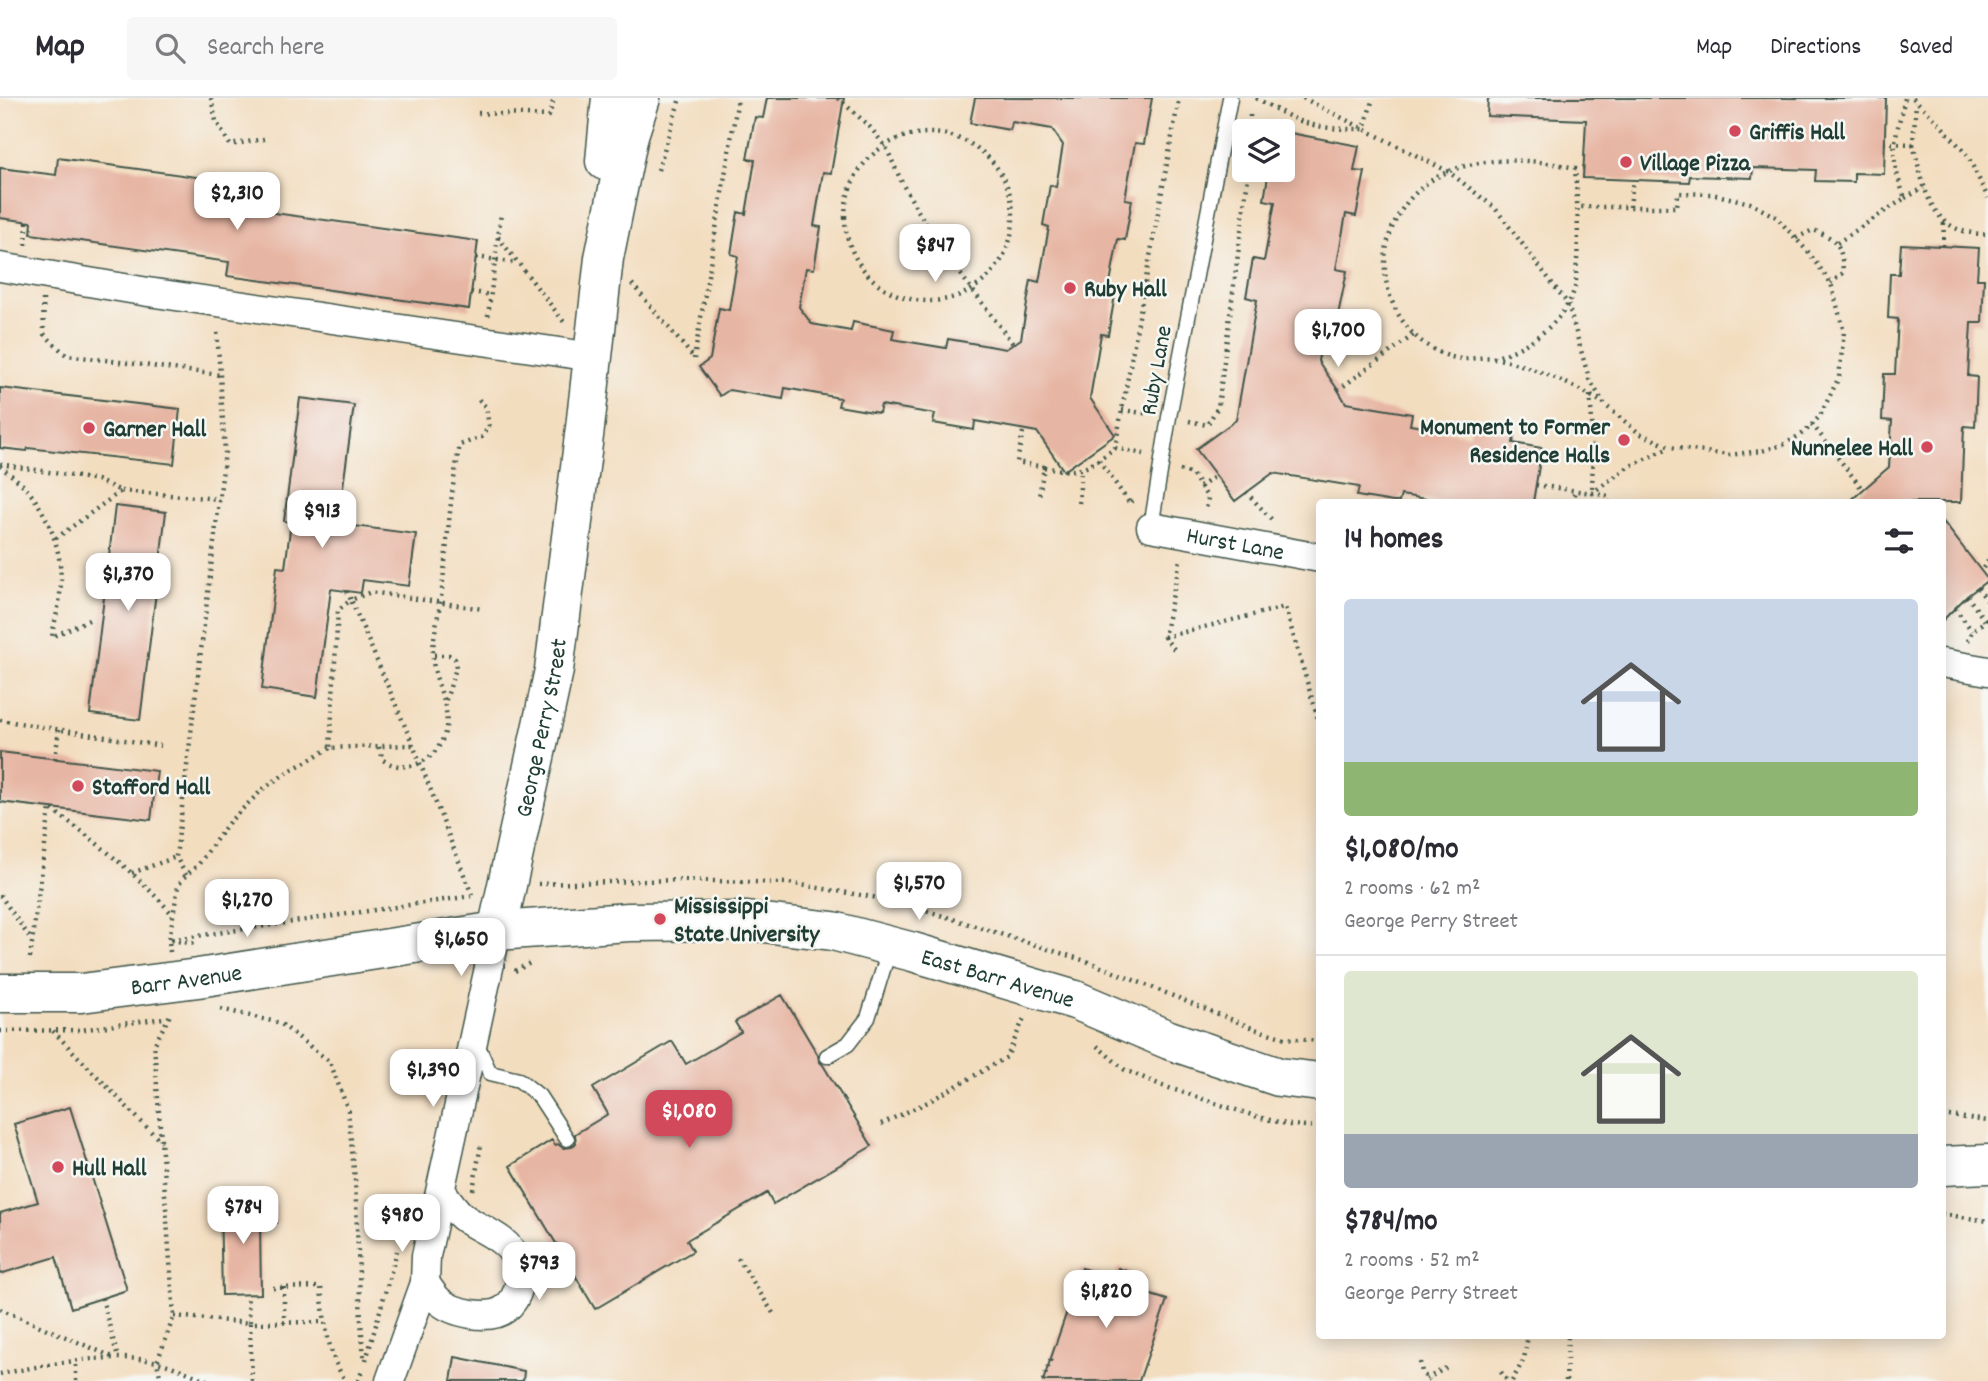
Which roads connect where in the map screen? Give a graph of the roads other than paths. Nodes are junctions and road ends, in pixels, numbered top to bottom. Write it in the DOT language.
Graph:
graph roads {
  1 [pos="611,98"];
  2 [pos="641,98"];
  3 [pos="1230,98"];
  4 [pos="0,267"];
  5 [pos="614,268"];
  6 [pos="593,357"];
  7 [pos="1152,527"];
  8 [pos="1316,557"];
  9 [pos="1952,657"];
  10 [pos="1988,671"];
  11 [pos="497,931"];
  12 [pos="891,946"];
  13 [pos="0,993"];
  14 [pos="473,1036"];
  15 [pos="827,1056"];
  16 [pos="1316,1082"];
  17 [pos="567,1139"];
  18 [pos="1988,1164"];
  19 [pos="1946,1166"];
  20 [pos="442,1192"];
  21 [pos="425,1283"];
  22 [pos="390,1381"];
  1 -- 5 [label="street, George Perry Street"];
  2 -- 5 [label="street, George Perry Street"];
  3 -- 7 [label="lane, Ruby Lane"];
  4 -- 6 [label="street"];
  5 -- 6 [label="street, George Perry Street"];
  6 -- 11 [label="street, George Perry Street"];
  7 -- 8 [label="street, Hurst Lane"];
  9 -- 10 [label="street"];
  11 -- 12 [label="street, East Barr Avenue"];
  11 -- 13 [label="street, Barr Avenue"];
  11 -- 14 [label="street, George Perry Street"];
  12 -- 15 [label="lane"];
  12 -- 16 [label="street, East Barr Avenue"];
  14 -- 17 [label="lane"];
  14 -- 20 [label="street, George Perry Street"];
  18 -- 19 [label="street"];
  20 -- 21 [label="street, George Perry Street"];
  20 -- 21 [label="street"];
  21 -- 22 [label="street, George Perry Street"];
}
